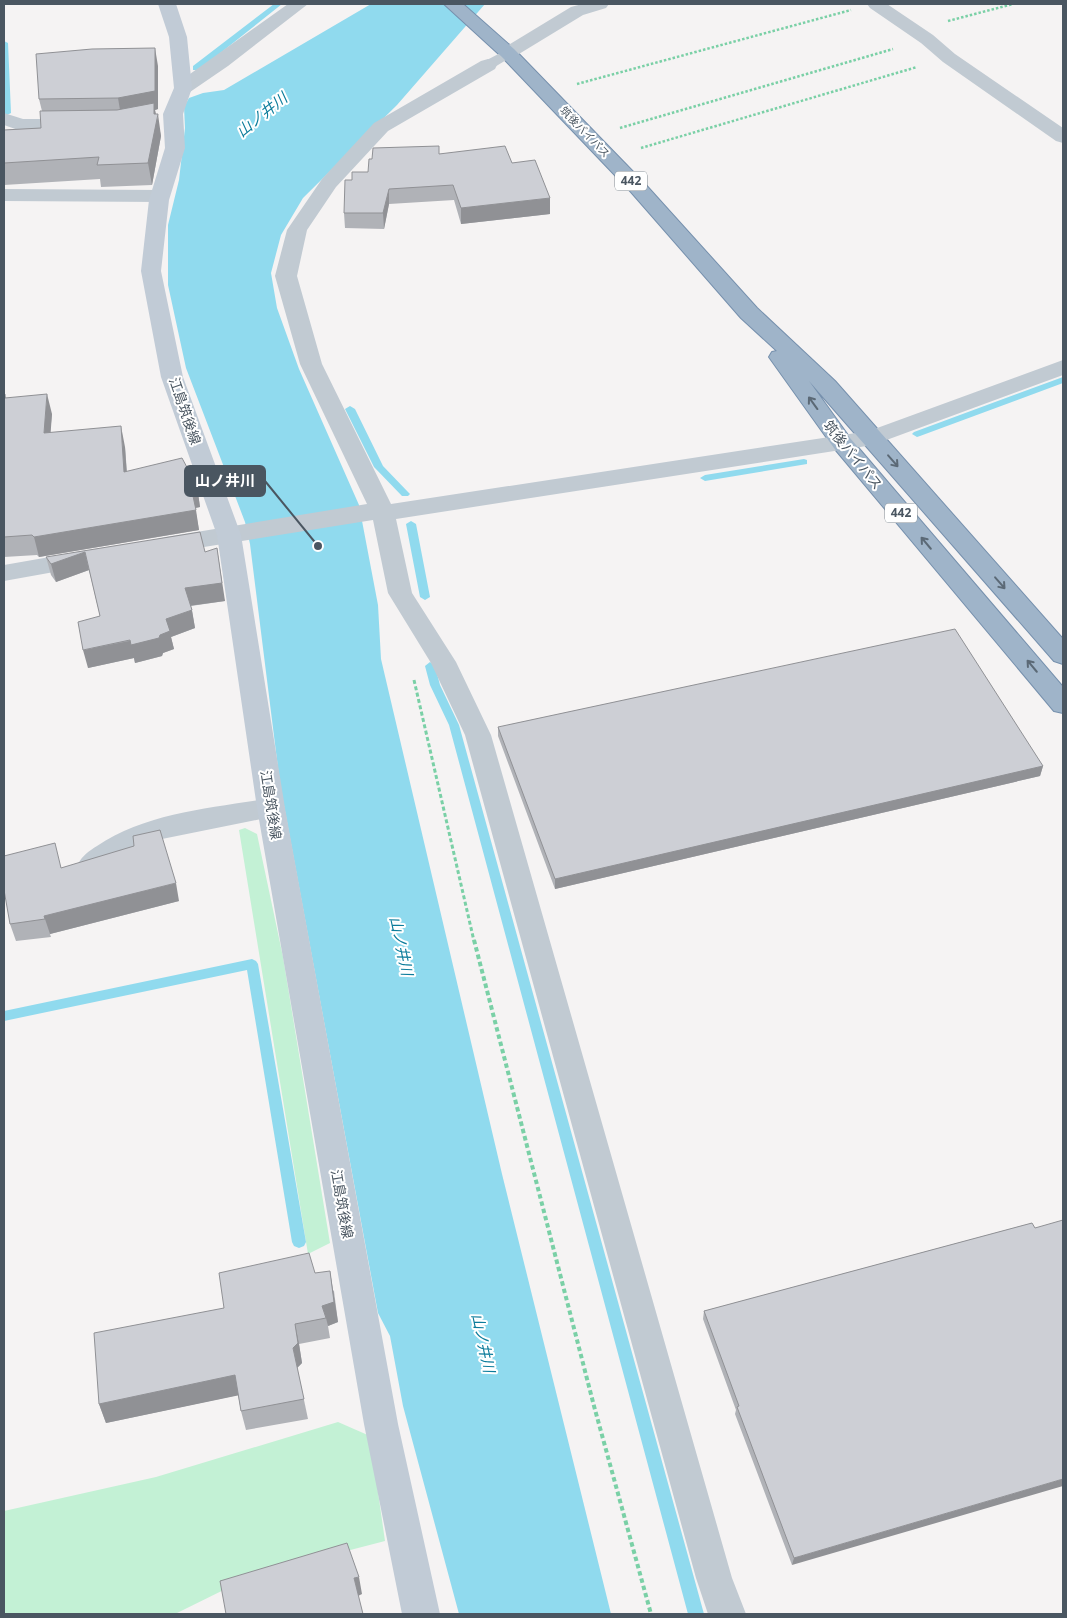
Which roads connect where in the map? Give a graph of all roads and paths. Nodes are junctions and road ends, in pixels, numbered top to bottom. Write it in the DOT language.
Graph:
graph roads {
  1 [pos="167,4"];
  2 [pos="299,4"];
  3 [pos="453,4"];
  4 [pos="600,4"];
  5 [pos="876,4"];
  6 [pos="1013,4"];
  7 [pos="856,9"];
  8 [pos="920,35"];
  9 [pos="505,49"];
  10 [pos="949,58"];
  11 [pos="488,65"];
  12 [pos="574,85"];
  13 [pos="183,88"];
  14 [pos="4,119"];
  15 [pos="94,124"];
  16 [pos="620,128"];
  17 [pos="1063,136"];
  18 [pos="641,148"];
  19 [pos="4,195"];
  20 [pos="160,196"];
  21 [pos="749,313"];
  22 [pos="1063,367"];
  23 [pos="873,438"];
  24 [pos="842,443"];
  25 [pos="375,512"];
  26 [pos="235,533"];
  27 [pos="141,550"];
  28 [pos="102,556"];
  29 [pos="4,573"];
  30 [pos="1063,655"];
  31 [pos="412,671"];
  32 [pos="1063,704"];
  33 [pos="270,808"];
  34 [pos="92,864"];
  35 [pos="421,1614"];
  36 [pos="651,1614"];
  37 [pos="727,1614"];
  1 -- 13 [label="main road, 江島筑後線"];
  2 -- 13 [label="street"];
  3 -- 9 [label="highway, 筑後バイパス / 442"];
  4 -- 9 [label="street"];
  5 -- 8 [label="street"];
  6 -- 8 [label="path"];
  7 -- 12 [label="path"];
  8 -- 10 [label="street"];
  8 -- 16 [label="path"];
  9 -- 11 [label="lane"];
  9 -- 21 [label="highway, 筑後バイパス / 442"];
  10 -- 17 [label="street"];
  10 -- 18 [label="path"];
  11 -- 25 [label="street"];
  13 -- 20 [label="main road, 江島筑後線"];
  14 -- 15 [label="street"];
  19 -- 20 [label="street"];
  20 -- 26 [label="main road, 江島筑後線"];
  21 -- 23 [label="highway, 筑後バイパス / 442"];
  24 -- 21 [label="highway, 筑後バイパス / 442, one-way"];
  22 -- 23 [label="street"];
  23 -- 24 [label="street"];
  23 -- 30 [label="highway, 筑後バイパス / 442, one-way"];
  24 -- 25 [label="street"];
  32 -- 24 [label="highway, 筑後バイパス / 442, one-way"];
  25 -- 26 [label="street"];
  25 -- 37 [label="street"];
  26 -- 27 [label="street"];
  26 -- 33 [label="main road, 江島筑後線"];
  28 -- 29 [label="street"];
  31 -- 36 [label="path"];
  33 -- 34 [label="street"];
  33 -- 35 [label="main road, 江島筑後線"];
}
